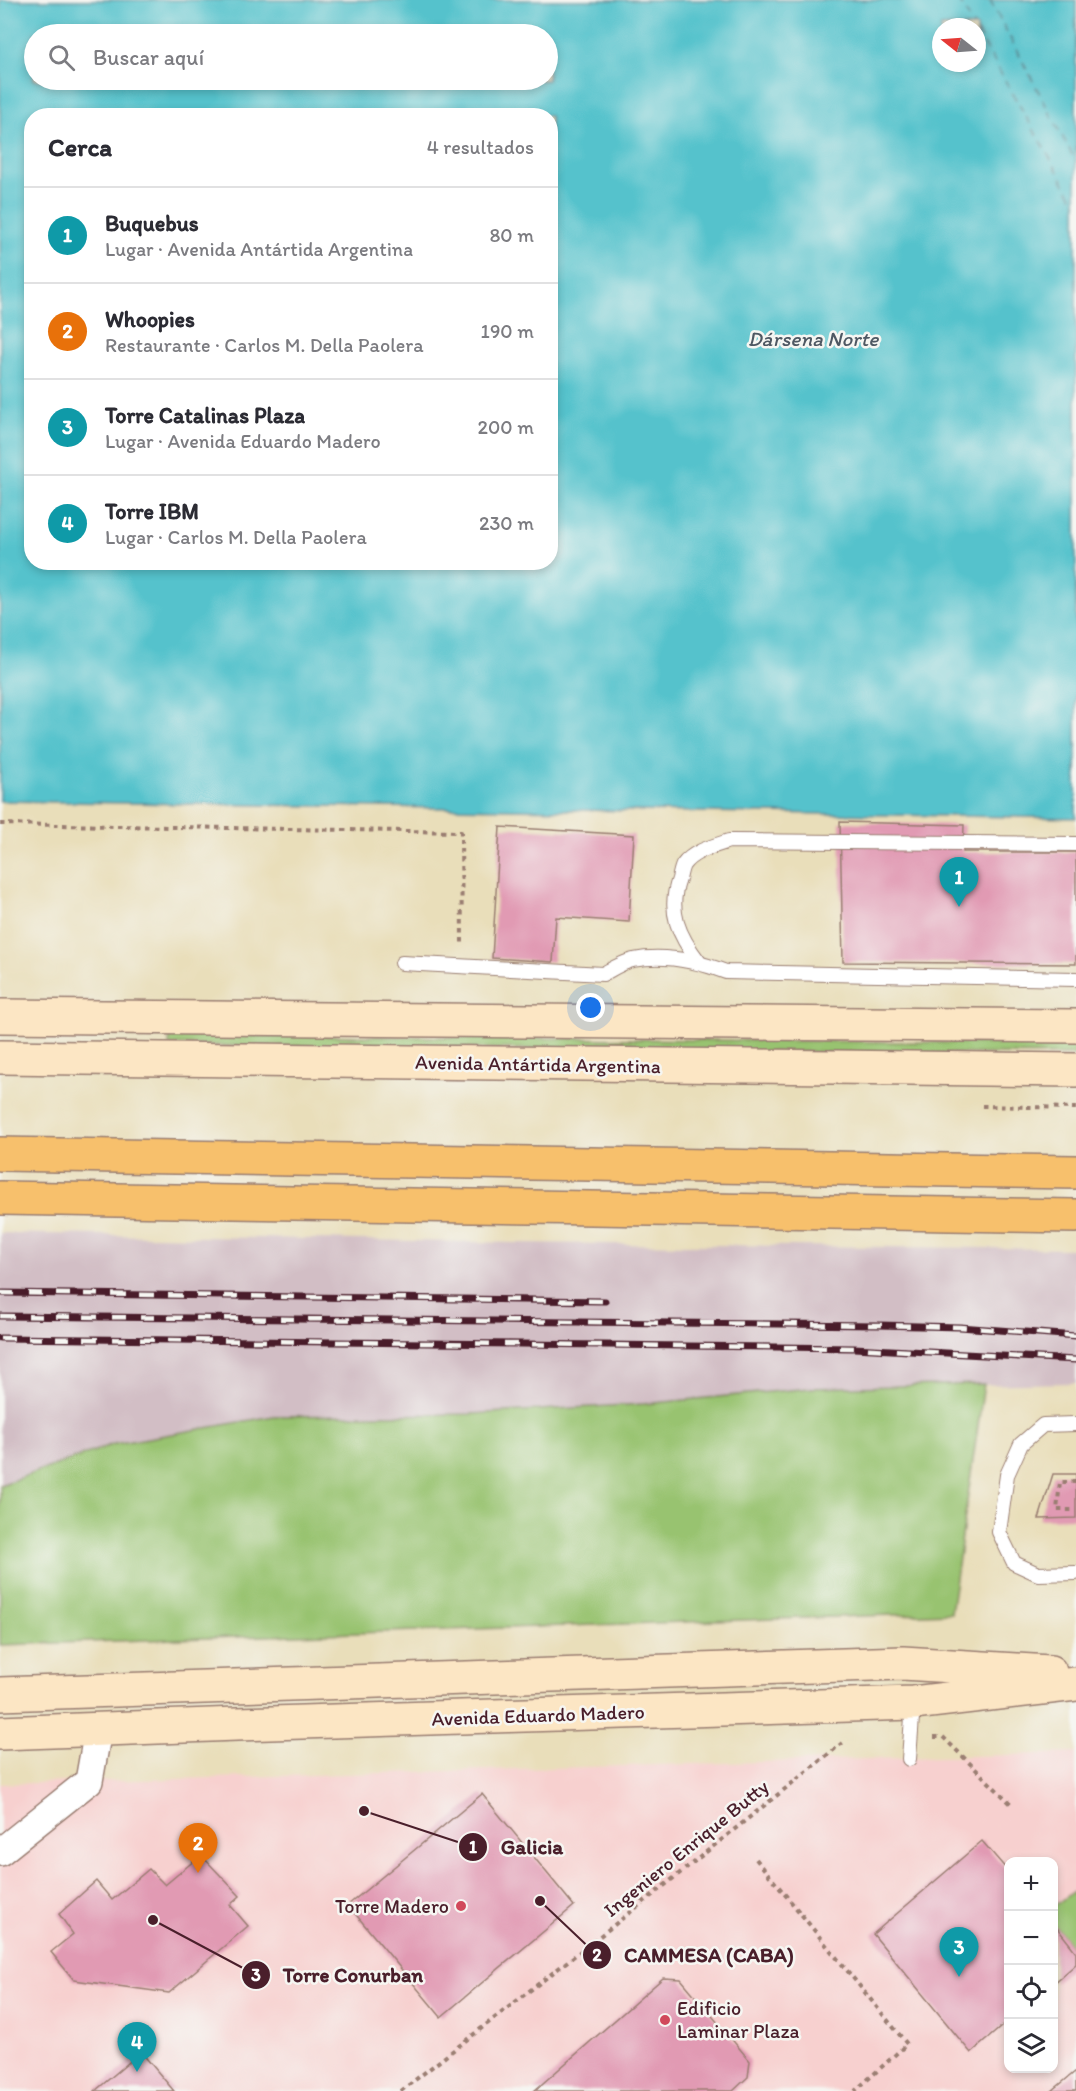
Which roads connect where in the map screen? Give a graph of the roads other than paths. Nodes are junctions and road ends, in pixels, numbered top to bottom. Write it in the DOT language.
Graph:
graph roads {
  1 [pos="1076,844"];
  2 [pos="699,962"];
  3 [pos="402,963"];
  4 [pos="1076,979"];
  5 [pos="0,1016"];
  6 [pos="1076,1026"];
  7 [pos="0,1057"];
  8 [pos="1076,1070"];
  9 [pos="0,1154"];
  10 [pos="1076,1172"];
  11 [pos="0,1198"];
  12 [pos="1076,1216"];
  13 [pos="1076,1424"];
  14 [pos="1076,1573"];
  15 [pos="1076,1674"];
  16 [pos="1076,1684"];
  17 [pos="0,1694"];
  18 [pos="913,1703"];
  19 [pos="98,1730"];
  20 [pos="0,1733"];
  21 [pos="909,1759"];
  22 [pos="0,1852"];
  1 -- 2 [label="lane"];
  2 -- 3 [label="lane"];
  2 -- 4 [label="lane"];
  5 -- 6 [label="main road, Avenida Antártida Argentina"];
  7 -- 8 [label="main road, Avenida Antártida Argentina"];
  9 -- 10 [label="highway"];
  11 -- 12 [label="highway"];
  13 -- 14 [label="lane"];
  15 -- 17 [label="main road, Avenida Eduardo Madero"];
  16 -- 18 [label="main road, Avenida Eduardo Madero"];
  18 -- 19 [label="main road, Avenida Eduardo Madero"];
  18 -- 21 [label="lane"];
  19 -- 20 [label="main road, Avenida Eduardo Madero"];
  19 -- 22 [label="street"];
}
